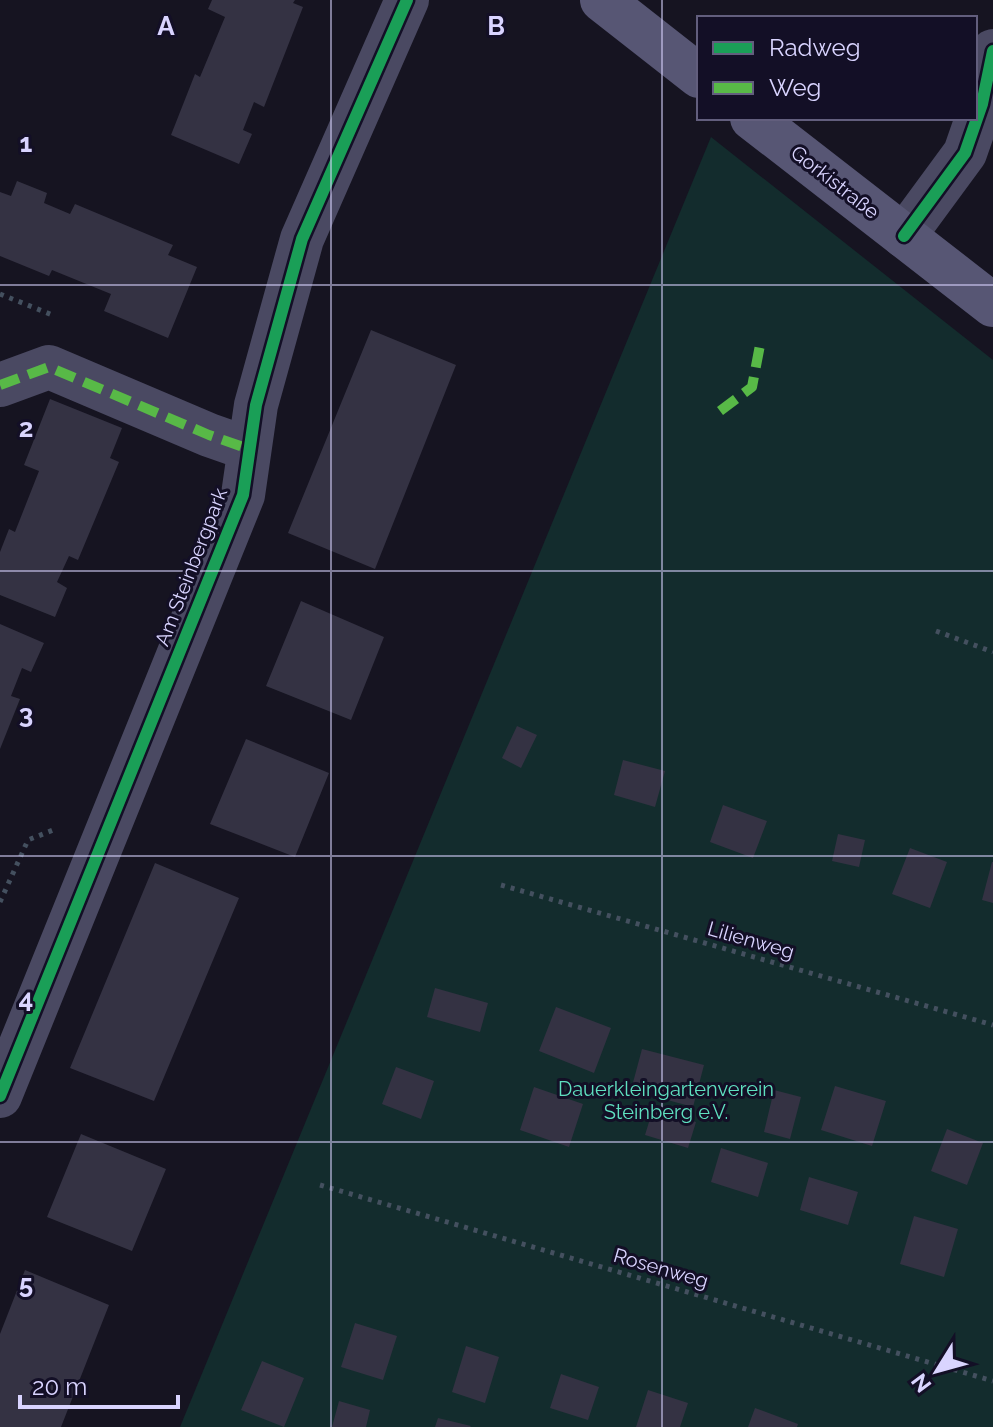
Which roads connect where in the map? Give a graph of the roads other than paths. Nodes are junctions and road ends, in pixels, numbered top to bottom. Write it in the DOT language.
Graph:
graph roads {
  1 [pos="407,0"];
  2 [pos="602,0"];
  3 [pos="993,51"];
  4 [pos="697,74"];
  5 [pos="977,118"];
  6 [pos="755,120"];
  7 [pos="976,120"];
  8 [pos="904,236"];
  9 [pos="993,305"];
  10 [pos="0,385"];
  11 [pos="249,449"];
  12 [pos="0,1096"];
  1 -- 11 [label="street, Am Steinbergpark"];
  2 -- 4 [label="main road"];
  3 -- 5 [label="street"];
  6 -- 8 [label="main road, Gorkistraße"];
  7 -- 8 [label="street"];
  8 -- 9 [label="main road, Gorkistraße"];
  10 -- 11 [label="street"];
  11 -- 12 [label="street, Am Steinbergpark"];
}
